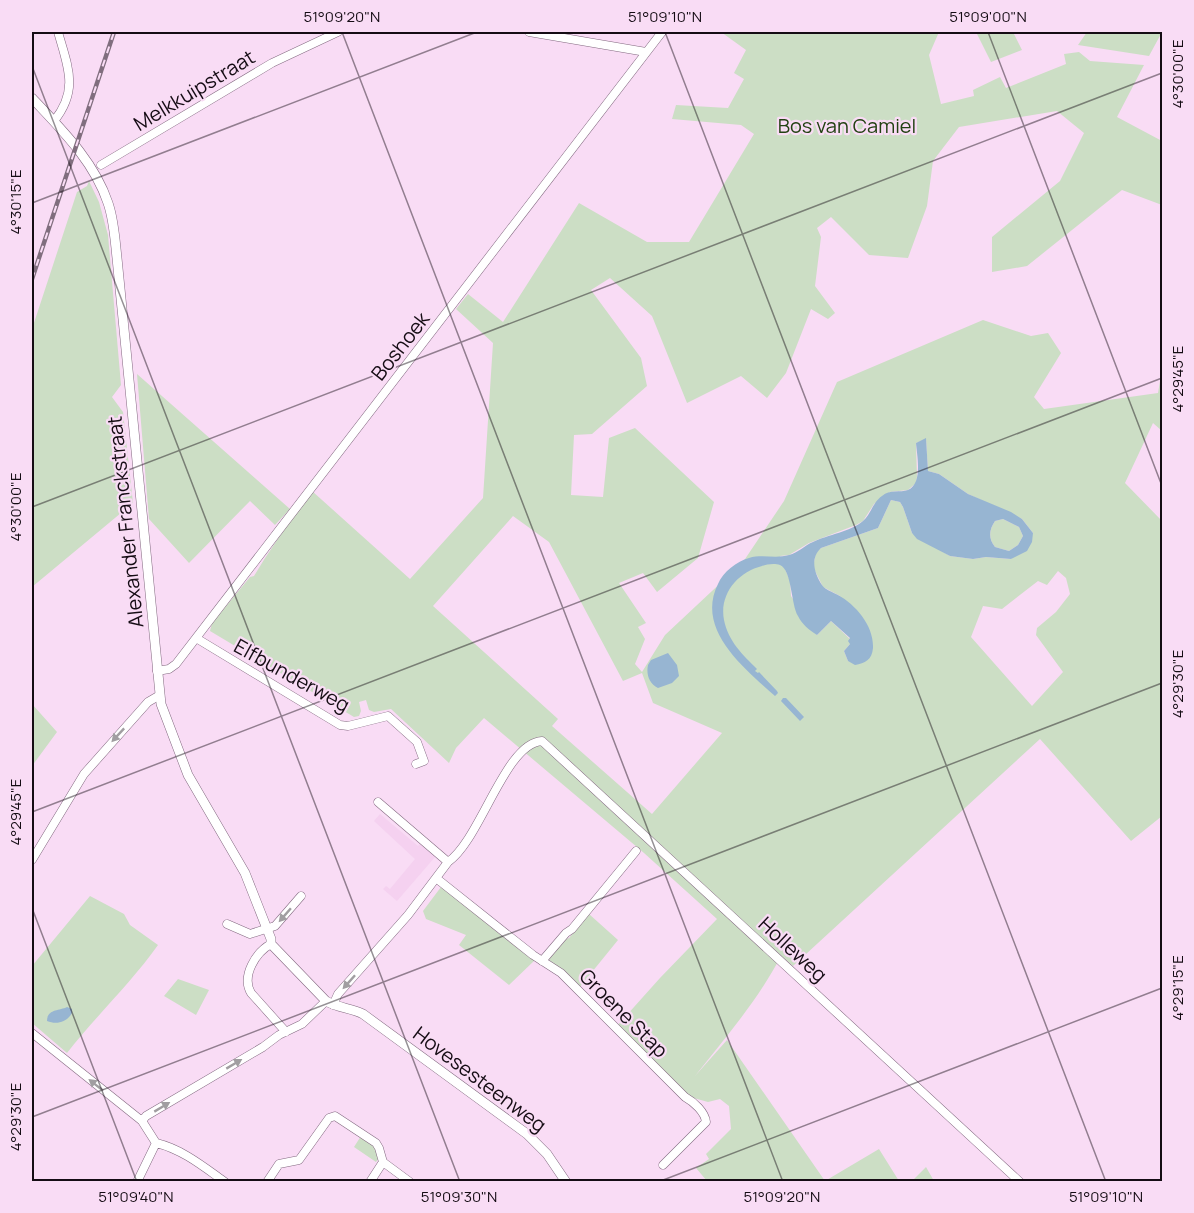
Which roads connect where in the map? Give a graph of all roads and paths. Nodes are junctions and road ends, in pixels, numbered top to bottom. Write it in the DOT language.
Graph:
graph roads {
  1 [pos="58,32"];
  2 [pos="338,32"];
  3 [pos="529,32"];
  4 [pos="662,32"];
  5 [pos="646,52"];
  6 [pos="32,98"];
  7 [pos="54,122"];
  8 [pos="101,165"];
  9 [pos="196,638"];
  10 [pos="157,671"];
  11 [pos="160,695"];
  12 [pos="424,761"];
  13 [pos="378,802"];
  14 [pos="636,851"];
  15 [pos="32,860"];
  16 [pos="448,862"];
  17 [pos="436,878"];
  18 [pos="301,897"];
  19 [pos="227,924"];
  20 [pos="266,929"];
  21 [pos="271,944"];
  22 [pos="542,961"];
  23 [pos="330,1003"];
  24 [pos="286,1032"];
  25 [pos="32,1033"];
  26 [pos="142,1121"];
  27 [pos="156,1143"];
  28 [pos="383,1162"];
  29 [pos="663,1165"];
  30 [pos="137,1182"];
  31 [pos="225,1182"];
  32 [pos="267,1182"];
  33 [pos="370,1182"];
  34 [pos="410,1182"];
  35 [pos="566,1182"];
  36 [pos="1020,1182"];
  1 -- 7 [label="street"];
  2 -- 8 [label="street, Melkkuipstraat"];
  3 -- 5 [label="street"];
  4 -- 5 [label="street, Boshoek"];
  5 -- 9 [label="street, Boshoek"];
  6 -- 7 [label="street, Alexander Franckstraat"];
  7 -- 10 [label="street, Alexander Franckstraat"];
  9 -- 10 [label="street, Boshoek"];
  9 -- 12 [label="street, Elfbunderweg"];
  10 -- 11 [label="street, Alexander Franckstraat"];
  11 -- 15 [label="street, one-way"];
  11 -- 20 [label="street, Alexander Franckstraat"];
  13 -- 16 [label="street"];
  14 -- 22 [label="street"];
  16 -- 17 [label="street"];
  16 -- 36 [label="street, Holleweg"];
  17 -- 22 [label="street, Groene Stap"];
  17 -- 23 [label="street, one-way"];
  18 -- 20 [label="street, one-way"];
  19 -- 20 [label="street"];
  20 -- 21 [label="street, Alexander Franckstraat"];
  21 -- 23 [label="street"];
  21 -- 24 [label="street"];
  22 -- 29 [label="street, Groene Stap"];
  23 -- 24 [label="street"];
  23 -- 35 [label="street, Hovesesteenweg"];
  26 -- 24 [label="street, one-way"];
  26 -- 25 [label="street, one-way"];
  26 -- 27 [label="street"];
  27 -- 30 [label="street"];
  27 -- 31 [label="street"];
  28 -- 32 [label="street"];
  28 -- 33 [label="street"];
  28 -- 34 [label="street"];
}
